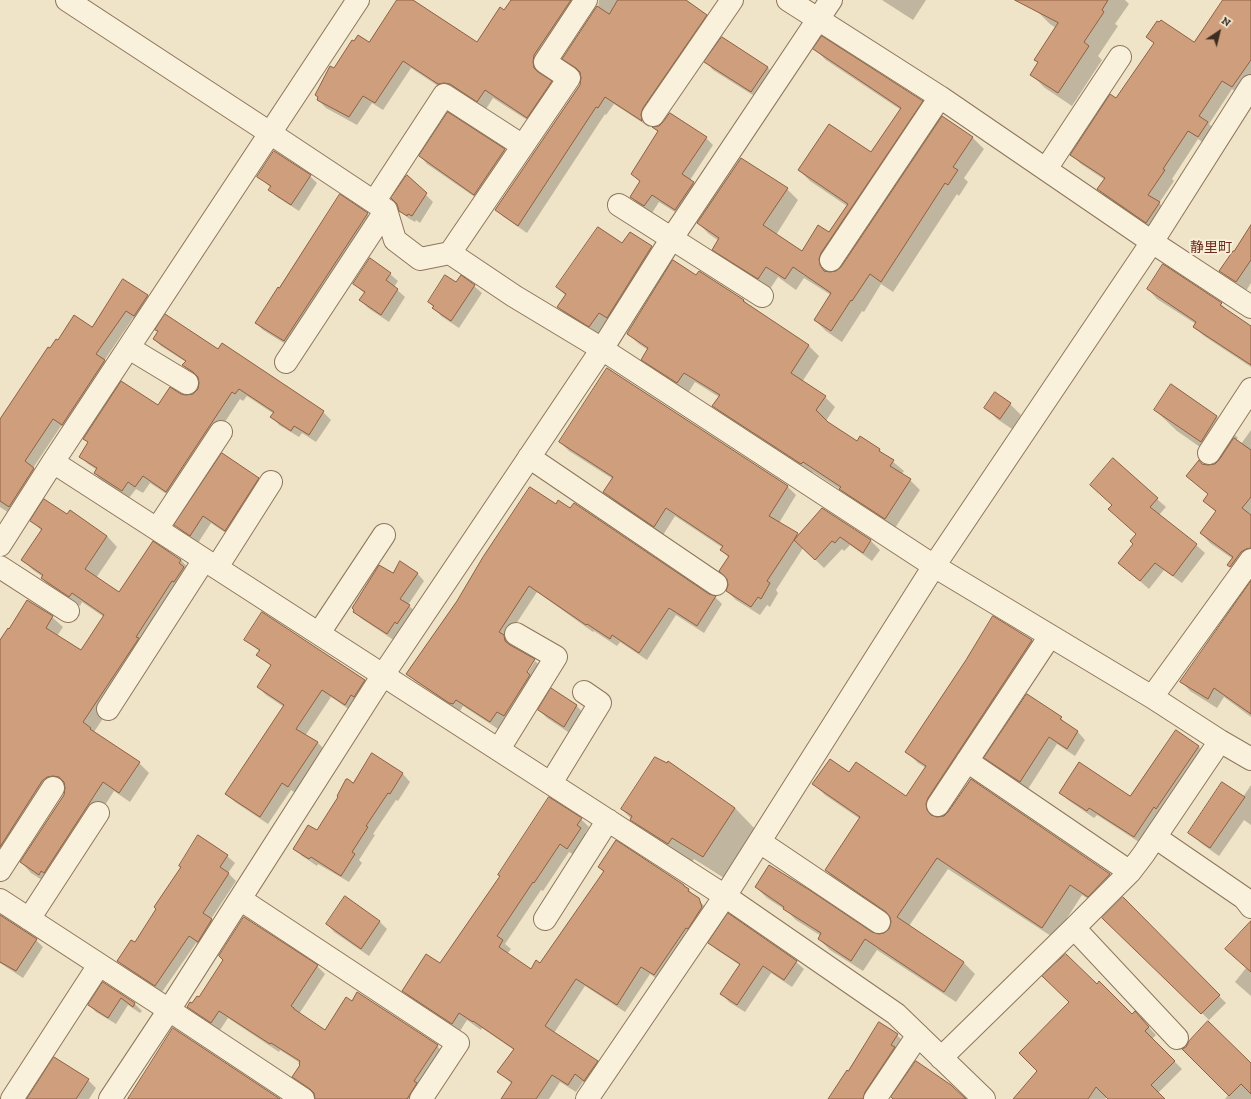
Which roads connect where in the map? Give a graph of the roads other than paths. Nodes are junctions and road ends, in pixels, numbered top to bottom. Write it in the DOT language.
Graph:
graph roads {
  1 [pos="67,0"];
  2 [pos="358,0"];
  3 [pos="586,0"];
  4 [pos="732,0"];
  5 [pos="788,0"];
  6 [pos="831,0"];
  7 [pos="819,19"];
  8 [pos="1120,57"];
  9 [pos="1251,86"];
  10 [pos="940,97"];
  11 [pos="653,115"];
  12 [pos="270,133"];
  13 [pos="523,146"];
  14 [pos="1046,169"];
  15 [pos="619,205"];
  16 [pos="380,206"];
  17 [pos="672,238"];
  18 [pos="1152,242"];
  19 [pos="450,253"];
  20 [pos="831,260"];
  21 [pos="762,296"];
  22 [pos="1251,307"];
  23 [pos="129,348"];
  24 [pos="602,349"];
  25 [pos="286,362"];
  26 [pos="187,384"];
  27 [pos="1251,389"];
  28 [pos="221,432"];
  29 [pos="1209,453"];
  30 [pos="529,457"];
  31 [pos="53,462"];
  32 [pos="271,482"];
  33 [pos="157,529"];
  34 [pos="384,535"];
  35 [pos="0,545"];
  36 [pos="1251,560"];
  37 [pos="210,564"];
  38 [pos="934,566"];
  39 [pos="0,567"];
  40 [pos="716,584"];
  41 [pos="68,611"];
  42 [pos="319,633"];
  43 [pos="516,634"];
  44 [pos="1050,636"];
  45 [pos="383,675"];
  46 [pos="584,692"];
  47 [pos="1152,697"];
  48 [pos="108,709"];
  49 [pos="1220,741"];
  50 [pos="499,749"];
  51 [pos="1251,759"];
  52 [pos="967,761"];
  53 [pos="550,783"];
  54 [pos="53,788"];
  55 [pos="938,805"];
  56 [pos="98,813"];
  57 [pos="608,820"];
  58 [pos="1155,837"];
  59 [pos="760,842"];
  60 [pos="0,870"];
  61 [pos="1130,872"];
  62 [pos="725,896"];
  63 [pos="240,899"];
  64 [pos="0,900"];
  65 [pos="1251,907"];
  66 [pos="29,919"];
  67 [pos="545,919"];
  68 [pos="879,922"];
  69 [pos="1074,928"];
  70 [pos="99,965"];
  71 [pos="169,1010"];
  72 [pos="918,1035"];
  73 [pos="1177,1038"];
  74 [pos="941,1058"];
  75 [pos="12,1099"];
  76 [pos="110,1099"];
  77 [pos="303,1099"];
  78 [pos="421,1099"];
  79 [pos="587,1099"];
  80 [pos="875,1099"];
  81 [pos="984,1099"];
  1 -- 12 [label="street"];
  2 -- 12 [label="street"];
  3 -- 13 [label="street"];
  4 -- 11 [label="street"];
  5 -- 7 [label="street"];
  6 -- 7 [label="street"];
  7 -- 10 [label="street"];
  7 -- 17 [label="street"];
  8 -- 14 [label="street"];
  9 -- 18 [label="street"];
  10 -- 14 [label="street"];
  10 -- 20 [label="street"];
  12 -- 16 [label="street"];
  12 -- 23 [label="street"];
  13 -- 16 [label="street"];
  13 -- 19 [label="street"];
  14 -- 18 [label="street"];
  15 -- 17 [label="street"];
  16 -- 19 [label="street"];
  16 -- 25 [label="street"];
  17 -- 21 [label="street"];
  17 -- 24 [label="street"];
  18 -- 22 [label="street"];
  18 -- 38 [label="street"];
  19 -- 24 [label="street"];
  23 -- 26 [label="street"];
  23 -- 31 [label="street"];
  24 -- 30 [label="street"];
  24 -- 38 [label="street"];
  27 -- 29 [label="street"];
  28 -- 33 [label="street"];
  30 -- 40 [label="street"];
  30 -- 45 [label="street"];
  31 -- 33 [label="street"];
  31 -- 35 [label="street"];
  32 -- 37 [label="street"];
  33 -- 37 [label="street"];
  34 -- 42 [label="street"];
  36 -- 47 [label="street"];
  37 -- 42 [label="street"];
  37 -- 48 [label="street"];
  38 -- 44 [label="street"];
  38 -- 59 [label="street"];
  39 -- 41 [label="street"];
  42 -- 45 [label="street"];
  43 -- 50 [label="street"];
  44 -- 47 [label="street"];
  44 -- 52 [label="street"];
  45 -- 50 [label="street"];
  45 -- 63 [label="street"];
  46 -- 53 [label="street"];
  47 -- 49 [label="street"];
  49 -- 51 [label="street"];
  49 -- 58 [label="street"];
  50 -- 53 [label="street"];
  52 -- 55 [label="street"];
  52 -- 61 [label="street"];
  53 -- 57 [label="street"];
  54 -- 60 [label="street"];
  56 -- 66 [label="street"];
  57 -- 62 [label="street"];
  57 -- 67 [label="street"];
  58 -- 61 [label="street"];
  58 -- 65 [label="street"];
  59 -- 62 [label="street"];
  59 -- 68 [label="street"];
  61 -- 69 [label="street"];
  62 -- 72 [label="street"];
  62 -- 79 [label="street"];
  63 -- 71 [label="street"];
  63 -- 78 [label="street"];
  64 -- 66 [label="street"];
  66 -- 70 [label="street"];
  69 -- 73 [label="street"];
  69 -- 74 [label="street"];
  70 -- 71 [label="street"];
  70 -- 75 [label="street"];
  71 -- 76 [label="street"];
  71 -- 77 [label="street"];
  72 -- 74 [label="street"];
  72 -- 80 [label="street"];
  74 -- 81 [label="street"];
}
